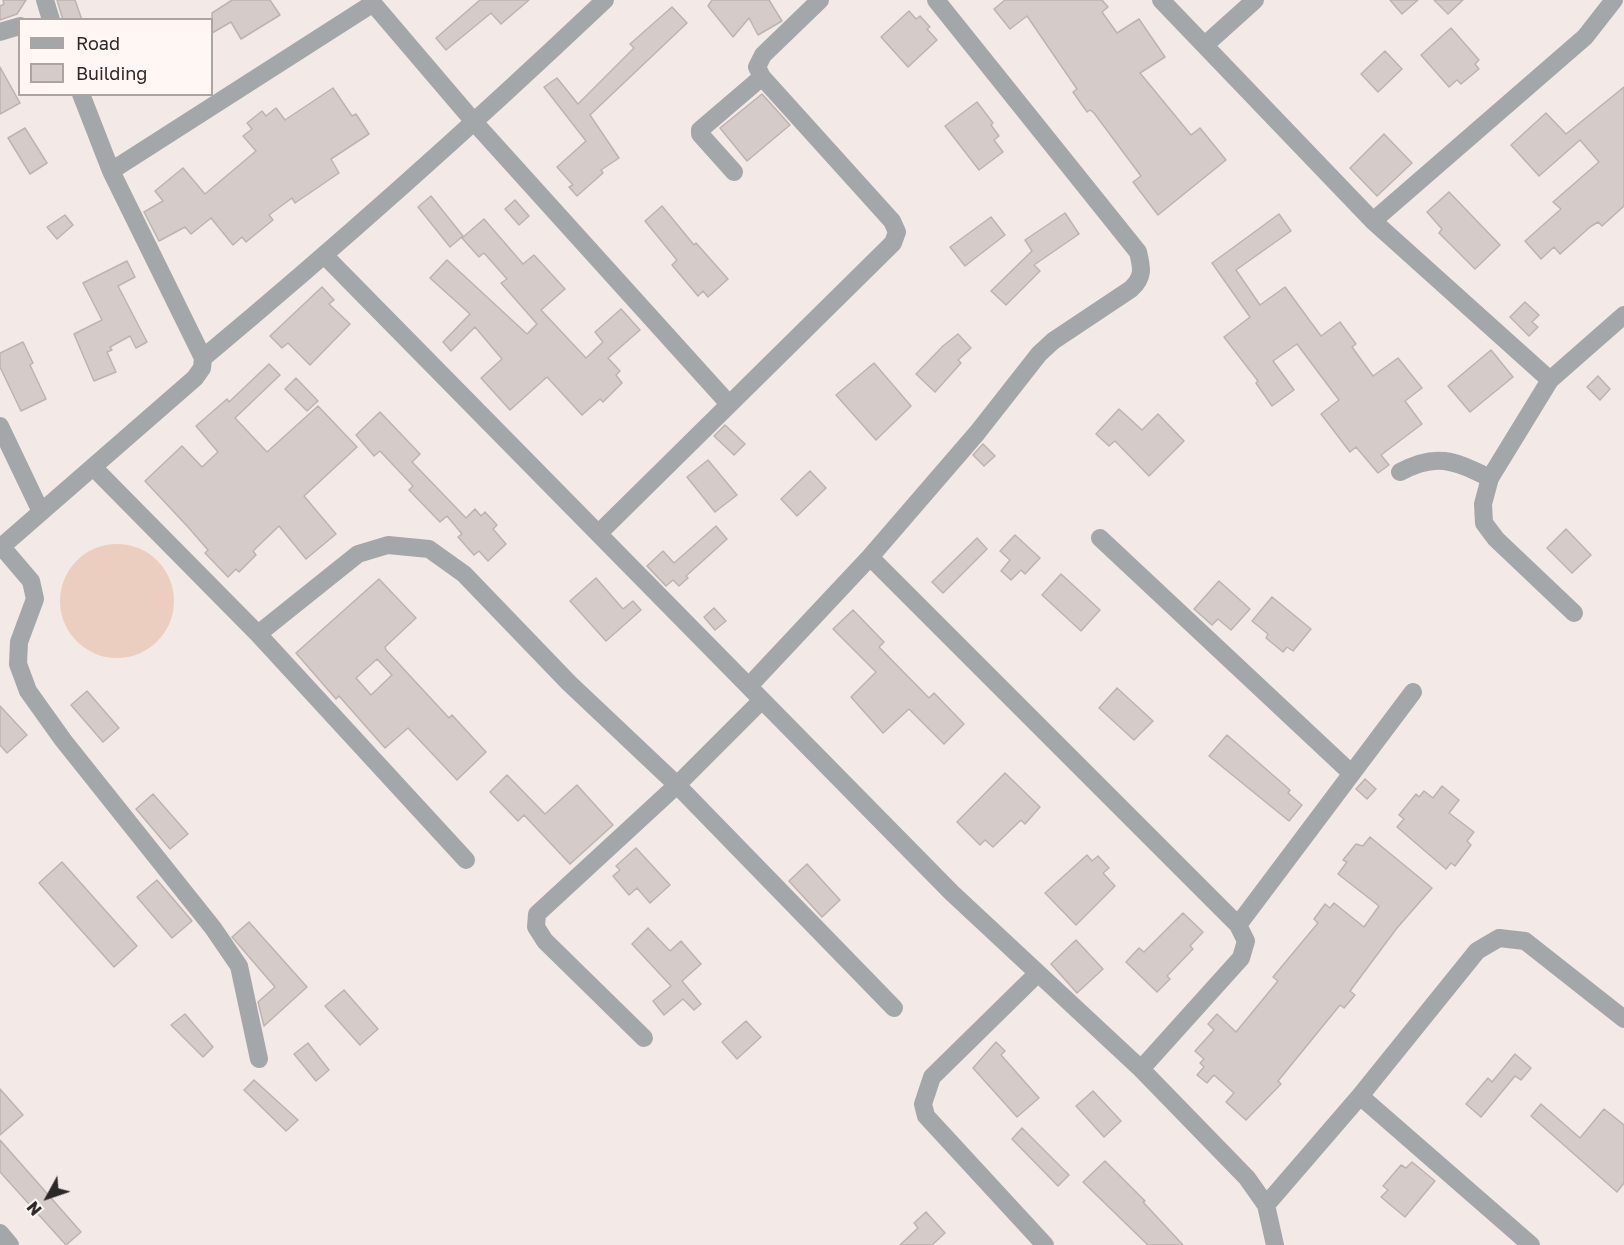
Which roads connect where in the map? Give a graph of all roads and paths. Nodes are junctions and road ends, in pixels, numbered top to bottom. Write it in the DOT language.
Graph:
graph roads {
  1 [pos="605,0"];
  2 [pos="820,0"];
  3 [pos="936,0"];
  4 [pos="1161,0"];
  5 [pos="1255,0"];
  6 [pos="1614,0"];
  7 [pos="371,2"];
  8 [pos="18,27"];
  9 [pos="0,32"];
  10 [pos="1205,45"];
  11 [pos="762,77"];
  12 [pos="82,96"];
  13 [pos="475,123"];
  14 [pos="111,171"];
  15 [pos="734,172"];
  16 [pos="1373,221"];
  17 [pos="325,256"];
  18 [pos="1624,315"];
  19 [pos="203,358"];
  20 [pos="1550,380"];
  21 [pos="729,404"];
  22 [pos="0,426"];
  23 [pos="93,467"];
  24 [pos="1400,472"];
  25 [pos="1490,478"];
  26 [pos="41,512"];
  27 [pos="599,533"];
  28 [pos="1100,538"];
  29 [pos="1,548"];
  30 [pos="870,557"];
  31 [pos="1574,613"];
  32 [pos="258,634"];
  33 [pos="749,686"];
  34 [pos="1413,692"];
  35 [pos="762,700"];
  36 [pos="1351,773"];
  37 [pos="677,785"];
  38 [pos="466,860"];
  39 [pos="1238,925"];
  40 [pos="1038,973"];
  41 [pos="894,1008"];
  42 [pos="1624,1019"];
  43 [pos="645,1038"];
  44 [pos="259,1059"];
  45 [pos="1141,1069"];
  46 [pos="1360,1096"];
  47 [pos="1266,1205"];
  48 [pos="0,1233"];
  49 [pos="1272,1243"];
  50 [pos="10,1245"];
  51 [pos="1045,1245"];
  52 [pos="1531,1245"];
  1 -- 13 [label="street"];
  2 -- 11 [label="street"];
  3 -- 30 [label="street"];
  4 -- 10 [label="street"];
  5 -- 10 [label="street"];
  6 -- 16 [label="street"];
  7 -- 13 [label="street"];
  7 -- 14 [label="street"];
  8 -- 9 [label="street"];
  10 -- 16 [label="street"];
  11 -- 15 [label="street"];
  11 -- 21 [label="street"];
  12 -- 14 [label="street"];
  13 -- 17 [label="street"];
  13 -- 21 [label="street"];
  14 -- 19 [label="street"];
  16 -- 20 [label="street"];
  17 -- 19 [label="street"];
  17 -- 27 [label="street"];
  18 -- 20 [label="street"];
  19 -- 23 [label="street"];
  20 -- 25 [label="street"];
  21 -- 27 [label="street"];
  22 -- 26 [label="street"];
  23 -- 26 [label="street"];
  23 -- 32 [label="street"];
  24 -- 25 [label="street"];
  25 -- 31 [label="street"];
  26 -- 29 [label="street"];
  27 -- 33 [label="street"];
  28 -- 36 [label="street"];
  29 -- 44 [label="street"];
  30 -- 33 [label="street"];
  30 -- 39 [label="street"];
  32 -- 37 [label="street"];
  32 -- 38 [label="street"];
  33 -- 35 [label="street"];
  34 -- 36 [label="street"];
  35 -- 37 [label="street"];
  35 -- 40 [label="street"];
  36 -- 39 [label="street"];
  37 -- 41 [label="street"];
  37 -- 43 [label="street"];
  39 -- 45 [label="street"];
  40 -- 45 [label="street"];
  40 -- 51 [label="street"];
  42 -- 46 [label="street"];
  45 -- 47 [label="street"];
  46 -- 47 [label="street"];
  46 -- 52 [label="street"];
  47 -- 49 [label="street"];
  48 -- 50 [label="street"];
}
